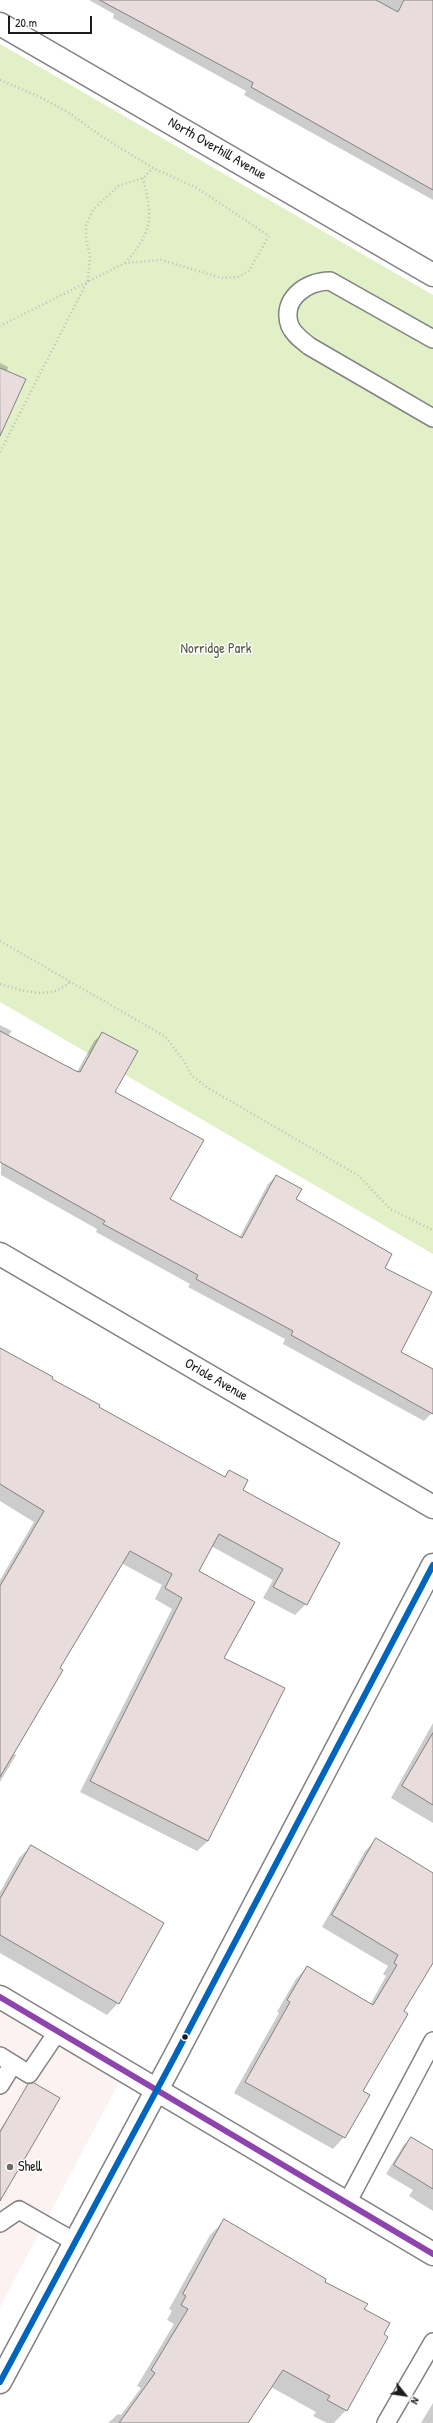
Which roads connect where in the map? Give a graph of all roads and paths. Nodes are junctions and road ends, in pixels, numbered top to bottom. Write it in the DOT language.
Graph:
graph roads {
  1 [pos="0,24"];
  2 [pos="0,80"];
  3 [pos="153,168"];
  4 [pos="143,178"];
  5 [pos="125,263"];
  6 [pos="433,274"];
  7 [pos="88,280"];
  8 [pos="0,326"];
  9 [pos="433,339"];
  10 [pos="433,418"];
  11 [pos="0,452"];
  12 [pos="0,940"];
  13 [pos="71,981"];
  14 [pos="0,984"];
  15 [pos="433,1230"];
  16 [pos="0,1254"];
  17 [pos="433,1507"];
  18 [pos="433,1565"];
  19 [pos="0,1997"];
  20 [pos="58,2031"];
  21 [pos="433,2041"];
  22 [pos="6,2060"];
  23 [pos="0,2085"];
  24 [pos="157,2090"];
  25 [pos="347,2203"];
  26 [pos="0,2223"];
  27 [pos="75,2242"];
  28 [pos="433,2254"];
  29 [pos="433,2342"];
  30 [pos="0,2382"];
  31 [pos="386,2423"];
  1 -- 6 [label="street, North Overhill Avenue"];
  2 -- 3 [label="path"];
  3 -- 4 [label="path"];
  3 -- 5 [label="path"];
  4 -- 5 [label="path"];
  4 -- 7 [label="path"];
  5 -- 7 [label="path"];
  7 -- 8 [label="path"];
  7 -- 11 [label="path"];
  9 -- 10 [label="lane"];
  12 -- 13 [label="path"];
  13 -- 14 [label="path"];
  13 -- 15 [label="path"];
  16 -- 17 [label="street, Oriole Avenue"];
  18 -- 24 [label="street"];
  19 -- 20 [label="street"];
  20 -- 22 [label="lane"];
  20 -- 24 [label="street"];
  21 -- 25 [label="lane"];
  22 -- 23 [label="lane"];
  24 -- 25 [label="street"];
  24 -- 27 [label="street"];
  25 -- 28 [label="street"];
  26 -- 27 [label="lane"];
  27 -- 30 [label="street"];
  29 -- 31 [label="lane"];
}
